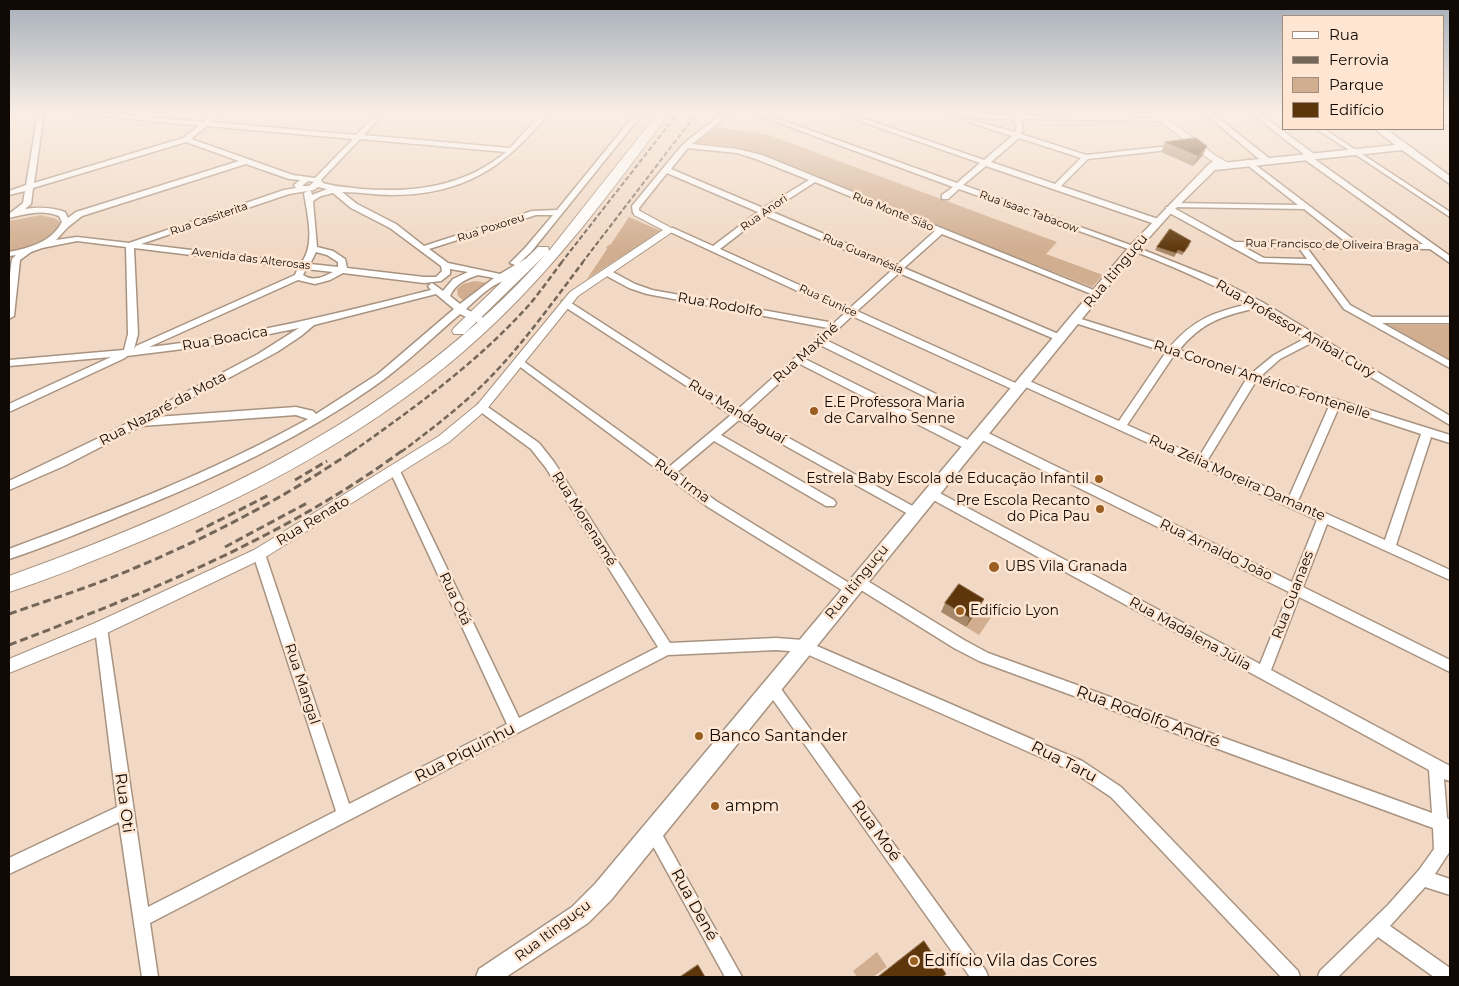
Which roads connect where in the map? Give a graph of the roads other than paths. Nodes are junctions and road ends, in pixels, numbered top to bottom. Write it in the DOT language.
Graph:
graph roads {
  1 [pos="34,159"];
  2 [pos="123,159"];
  3 [pos="241,159"];
  4 [pos="336,159"];
  5 [pos="500,159"];
  6 [pos="602,159"];
  7 [pos="619,159"];
  8 [pos="628,159"];
  9 [pos="675,159"];
  10 [pos="760,159"];
  11 [pos="882,159"];
  12 [pos="973,159"];
  13 [pos="990,159"];
  14 [pos="1084,159"];
  15 [pos="1213,159"];
  16 [pos="1265,159"];
  17 [pos="1288,159"];
  18 [pos="1312,159"];
  19 [pos="1363,159"];
  20 [pos="1421,159"];
  21 [pos="247,161"];
  22 [pos="1267,161"];
  23 [pos="1216,162"];
  24 [pos="1249,162"];
  25 [pos="985,163"];
  26 [pos="666,170"];
  27 [pos="292,177"];
  28 [pos="1448,178"];
  29 [pos="313,180"];
  30 [pos="814,180"];
  31 [pos="958,186"];
  32 [pos="30,187"];
  33 [pos="301,187"];
  34 [pos="1056,187"];
  35 [pos="333,189"];
  36 [pos="9,193"];
  37 [pos="376,193"];
  38 [pos="946,197"];
  39 [pos="308,200"];
  40 [pos="27,204"];
  41 [pos="354,206"];
  42 [pos="1171,207"];
  43 [pos="1307,207"];
  44 [pos="40,210"];
  45 [pos="559,212"];
  46 [pos="763,212"];
  47 [pos="60,213"];
  48 [pos="637,213"];
  49 [pos="79,214"];
  50 [pos="1450,215"];
  51 [pos="9,216"];
  52 [pos="1158,222"];
  53 [pos="65,225"];
  54 [pos="670,230"];
  55 [pos="940,231"];
  56 [pos="77,239"];
  57 [pos="1231,244"];
  58 [pos="130,245"];
  59 [pos="36,246"];
  60 [pos="1302,246"];
  61 [pos="1356,246"];
  62 [pos="1432,247"];
  63 [pos="312,248"];
  64 [pos="715,248"];
  65 [pos="422,249"];
  66 [pos="1134,249"];
  67 [pos="11,257"];
  68 [pos="1450,260"];
  69 [pos="1314,262"];
  70 [pos="305,265"];
  71 [pos="445,265"];
  72 [pos="898,269"];
  73 [pos="342,270"];
  74 [pos="479,273"];
  75 [pos="608,273"];
  76 [pos="299,276"];
  77 [pos="507,279"];
  78 [pos="424,280"];
  79 [pos="436,291"];
  80 [pos="1097,293"];
  81 [pos="445,298"];
  82 [pos="565,303"];
  83 [pos="1259,304"];
  84 [pos="502,307"];
  85 [pos="851,312"];
  86 [pos="9,316"];
  87 [pos="473,317"];
  88 [pos="1075,320"];
  89 [pos="1368,320"];
  90 [pos="1450,320"];
  91 [pos="312,323"];
  92 [pos="836,326"];
  93 [pos="1060,338"];
  94 [pos="1313,338"];
  95 [pos="819,341"];
  96 [pos="1174,350"];
  97 [pos="128,353"];
  98 [pos="799,360"];
  99 [pos="9,363"];
  100 [pos="520,363"];
  101 [pos="1450,365"];
  102 [pos="1253,377"];
  103 [pos="1021,385"];
  104 [pos="932,396"];
  105 [pos="1335,404"];
  106 [pos="482,407"];
  107 [pos="9,408"];
  108 [pos="738,415"];
  109 [pos="315,419"];
  110 [pos="138,422"];
  111 [pos="1450,422"];
  112 [pos="1122,426"];
  113 [pos="1427,432"];
  114 [pos="714,436"];
  115 [pos="1450,439"];
  116 [pos="975,440"];
  117 [pos="1201,462"];
  118 [pos="395,471"];
  119 [pos="670,472"];
  120 [pos="9,486"];
  121 [pos="930,493"];
  122 [pos="830,503"];
  123 [pos="1292,503"];
  124 [pos="914,512"];
  125 [pos="1324,518"];
  126 [pos="1389,547"];
  127 [pos="9,554"];
  128 [pos="259,554"];
  129 [pos="9,573"];
  130 [pos="1450,575"];
  131 [pos="9,584"];
  132 [pos="853,586"];
  133 [pos="1295,589"];
  134 [pos="101,628"];
  135 [pos="803,646"];
  136 [pos="667,649"];
  137 [pos="9,666"];
  138 [pos="1450,666"];
  139 [pos="1263,674"];
  140 [pos="771,686"];
  141 [pos="516,727"];
  142 [pos="1436,767"];
  143 [pos="1450,774"];
  144 [pos="124,811"];
  145 [pos="344,814"];
  146 [pos="1445,825"];
  147 [pos="653,832"];
  148 [pos="1450,837"];
  149 [pos="1442,853"];
  150 [pos="9,866"];
  151 [pos="1423,878"];
  152 [pos="1450,887"];
  153 [pos="141,919"];
  154 [pos="1376,926"];
  155 [pos="150,977"];
  156 [pos="487,977"];
  157 [pos="734,977"];
  158 [pos="980,977"];
  159 [pos="1292,977"];
  160 [pos="1326,977"];
  161 [pos="1448,977"];
  1 -- 32 [label="street"];
  2 -- 32 [label="street"];
  3 -- 21 [label="street"];
  4 -- 29 [label="street"];
  5 -- 37 [label="street"];
  6 -- 45 [label="street"];
  7 -- 77 [label="highway"];
  8 -- 84 [label="highway"];
  9 -- 26 [label="street"];
  10 -- 30 [label="street, Rua Monte Sião"];
  11 -- 31 [label="street, Rua Isaac Tabacow"];
  12 -- 25 [label="street"];
  13 -- 25 [label="street"];
  14 -- 34 [label="street"];
  15 -- 23 [label="street"];
  16 -- 22 [label="street"];
  17 -- 22 [label="main road"];
  18 -- 62 [label="street"];
  19 -- 50 [label="street"];
  20 -- 28 [label="main road"];
  21 -- 27 [label="street"];
  21 -- 49 [label="street"];
  22 -- 24 [label="main road"];
  23 -- 24 [label="main road"];
  23 -- 42 [label="main road, Rua Itinguçu"];
  24 -- 43 [label="street"];
  25 -- 31 [label="street"];
  25 -- 34 [label="street"];
  26 -- 46 [label="street, Rua Guaranésia"];
  26 -- 48 [label="street"];
  27 -- 29 [label="street"];
  27 -- 33 [label="street"];
  29 -- 33 [label="street"];
  29 -- 33 [label="street"];
  29 -- 35 [label="street"];
  30 -- 46 [label="street, Rua Anori"];
  30 -- 55 [label="street, Rua Monte Sião"];
  31 -- 38 [label="street"];
  31 -- 66 [label="street, Rua Isaac Tabacow"];
  32 -- 36 [label="street"];
  32 -- 40 [label="street"];
  33 -- 39 [label="street"];
  33 -- 58 [label="street, Rua Cassiterita"];
  34 -- 52 [label="street"];
  35 -- 37 [label="street"];
  35 -- 39 [label="street"];
  35 -- 41 [label="street"];
  37 -- 41 [label="street"];
  39 -- 63 [label="street"];
  40 -- 44 [label="street"];
  40 -- 51 [label="street"];
  41 -- 65 [label="street"];
  42 -- 43 [label="street"];
  42 -- 52 [label="main road, Rua Itinguçu"];
  42 -- 57 [label="street"];
  43 -- 61 [label="street"];
  44 -- 47 [label="street"];
  44 -- 51 [label="street"];
  45 -- 65 [label="street, Rua Poxoreu"];
  45 -- 74 [label="street"];
  46 -- 64 [label="street, Rua Anori"];
  46 -- 72 [label="street, Rua Guaranésia"];
  47 -- 49 [label="street"];
  47 -- 53 [label="street"];
  48 -- 54 [label="street, Rua Eunice"];
  49 -- 53 [label="street"];
  52 -- 66 [label="main road, Rua Itinguçu"];
  53 -- 56 [label="street"];
  53 -- 59 [label="street"];
  54 -- 64 [label="street, Rua Eunice"];
  54 -- 75 [label="street, Rua Renato"];
  55 -- 72 [label="street, Rua Maxiné"];
  55 -- 80 [label="street, Rua Monte Sião"];
  56 -- 58 [label="street, Avenida das Alterosas"];
  56 -- 59 [label="street, Avenida das Alterosas"];
  57 -- 60 [label="street, Rua Francisco de Oliveira Braga"];
  57 -- 69 [label="street"];
  58 -- 70 [label="street, Avenida das Alterosas"];
  58 -- 97 [label="street"];
  59 -- 67 [label="street"];
  60 -- 61 [label="street, Rua Francisco de Oliveira Braga"];
  60 -- 69 [label="street"];
  61 -- 62 [label="street, Rua Francisco de Oliveira Braga"];
  62 -- 68 [label="street"];
  63 -- 70 [label="street"];
  63 -- 73 [label="street"];
  64 -- 85 [label="street, Rua Eunice"];
  65 -- 71 [label="street"];
  66 -- 80 [label="main road, Rua Itinguçu"];
  66 -- 83 [label="street, Rua Professor Aníbal Cury"];
  67 -- 86 [label="street"];
  69 -- 89 [label="street"];
  70 -- 73 [label="street, Avenida das Alterosas"];
  70 -- 76 [label="street"];
  71 -- 74 [label="street"];
  71 -- 78 [label="street, Avenida das Alterosas"];
  72 -- 85 [label="street, Rua Maxiné"];
  72 -- 93 [label="street, Rua Guaranésia"];
  73 -- 76 [label="street"];
  73 -- 78 [label="street, Avenida das Alterosas"];
  74 -- 77 [label="street"];
  74 -- 81 [label="street"];
  75 -- 82 [label="street, Rua Renato"];
  75 -- 92 [label="street, Rua Rodolfo"];
  76 -- 97 [label="street"];
  77 -- 84 [label="highway"];
  77 -- 87 [label="highway"];
  78 -- 79 [label="street"];
  79 -- 81 [label="street"];
  79 -- 91 [label="street, Rua Boacica"];
  80 -- 88 [label="main road, Rua Itinguçu"];
  81 -- 87 [label="street"];
  82 -- 100 [label="street, Rua Renato"];
  82 -- 108 [label="street, Rua Mandaguaí"];
  83 -- 94 [label="street, Rua Professor Aníbal Cury"];
  83 -- 96 [label="street"];
  84 -- 87 [label="highway"];
  85 -- 92 [label="street, Rua Maxiné"];
  85 -- 103 [label="street, Rua Eunice"];
  87 -- 109 [label="street"];
  87 -- 129 [label="highway"];
  87 -- 131 [label="highway"];
  88 -- 93 [label="main road, Rua Itinguçu"];
  88 -- 96 [label="street, Rua Coronel Américo Fontenelle"];
  89 -- 90 [label="street"];
  89 -- 101 [label="street"];
  91 -- 97 [label="street, Rua Boacica"];
  91 -- 110 [label="street, Rua Nazaré da Mota"];
  92 -- 95 [label="street, Rua Maxiné"];
  93 -- 103 [label="main road, Rua Itinguçu"];
  94 -- 102 [label="street"];
  94 -- 111 [label="street, Rua Professor Aníbal Cury"];
  95 -- 98 [label="street, Rua Maxiné"];
  95 -- 104 [label="street"];
  96 -- 102 [label="street, Rua Coronel Américo Fontenelle"];
  96 -- 112 [label="street"];
  97 -- 99 [label="street, Rua Boacica"];
  97 -- 107 [label="street"];
  98 -- 108 [label="street, Rua Maxiné"];
  98 -- 116 [label="street, Rua Arnaldo João"];
  100 -- 106 [label="street, Rua Renato"];
  100 -- 119 [label="street, Rua Irma"];
  102 -- 105 [label="street, Rua Coronel Américo Fontenelle"];
  102 -- 117 [label="street"];
  103 -- 112 [label="street, Rua Zélia Moreira Damante"];
  103 -- 116 [label="main road, Rua Itinguçu"];
  105 -- 113 [label="street, Rua Coronel Américo Fontenelle"];
  105 -- 123 [label="street"];
  106 -- 118 [label="street, Rua Renato"];
  106 -- 136 [label="street, Rua Morenamé"];
  108 -- 114 [label="street, Rua Maxiné"];
  108 -- 124 [label="street, Rua Mandaguaí"];
  109 -- 110 [label="street"];
  109 -- 127 [label="street"];
  110 -- 120 [label="street, Rua Nazaré da Mota"];
  112 -- 117 [label="street, Rua Zélia Moreira Damante"];
  113 -- 115 [label="street, Rua Coronel Américo Fontenelle"];
  113 -- 126 [label="street"];
  114 -- 119 [label="street, Rua Maxiné"];
  114 -- 122 [label="street"];
  116 -- 121 [label="main road, Rua Itinguçu"];
  116 -- 133 [label="street, Rua Arnaldo João"];
  117 -- 123 [label="street, Rua Zélia Moreira Damante"];
  118 -- 128 [label="street, Rua Renato"];
  118 -- 141 [label="street, Rua Otá"];
  119 -- 132 [label="street, Rua Irma"];
  121 -- 124 [label="main road, Rua Itinguçu"];
  121 -- 139 [label="street, Rua Madalena Júlia"];
  123 -- 125 [label="street, Rua Zélia Moreira Damante"];
  124 -- 132 [label="main road, Rua Itinguçu"];
  125 -- 126 [label="street, Rua Zélia Moreira Damante"];
  125 -- 133 [label="street, Rua Guanaes"];
  126 -- 130 [label="street, Rua Zélia Moreira Damante"];
  128 -- 134 [label="street, Rua Renato"];
  128 -- 145 [label="street, Rua Mangal"];
  132 -- 135 [label="main road, Rua Itinguçu"];
  132 -- 146 [label="street, Rua Rodolfo André"];
  133 -- 138 [label="street, Rua Arnaldo João"];
  133 -- 139 [label="street, Rua Guanaes"];
  134 -- 137 [label="street, Rua Renato"];
  134 -- 144 [label="street, Rua Oti"];
  135 -- 136 [label="street, Rua Piquinhu"];
  135 -- 140 [label="main road, Rua Itinguçu"];
  135 -- 159 [label="street, Rua Taru"];
  136 -- 141 [label="street, Rua Piquinhu"];
  139 -- 142 [label="street, Rua Madalena Júlia"];
  140 -- 147 [label="main road, Rua Itinguçu"];
  140 -- 158 [label="street, Rua Moé"];
  141 -- 145 [label="street, Rua Piquinhu"];
  142 -- 143 [label="street, Rua Madalena Júlia"];
  142 -- 146 [label="street"];
  144 -- 150 [label="street"];
  144 -- 153 [label="street, Rua Oti"];
  145 -- 153 [label="street, Rua Piquinhu"];
  146 -- 149 [label="street"];
  147 -- 156 [label="main road, Rua Itinguçu"];
  147 -- 157 [label="street, Rua Dené"];
  148 -- 149 [label="street"];
  149 -- 151 [label="street"];
  151 -- 152 [label="street"];
  151 -- 154 [label="street"];
  153 -- 155 [label="street, Rua Oti"];
  154 -- 160 [label="street"];
  154 -- 161 [label="street"];
}
